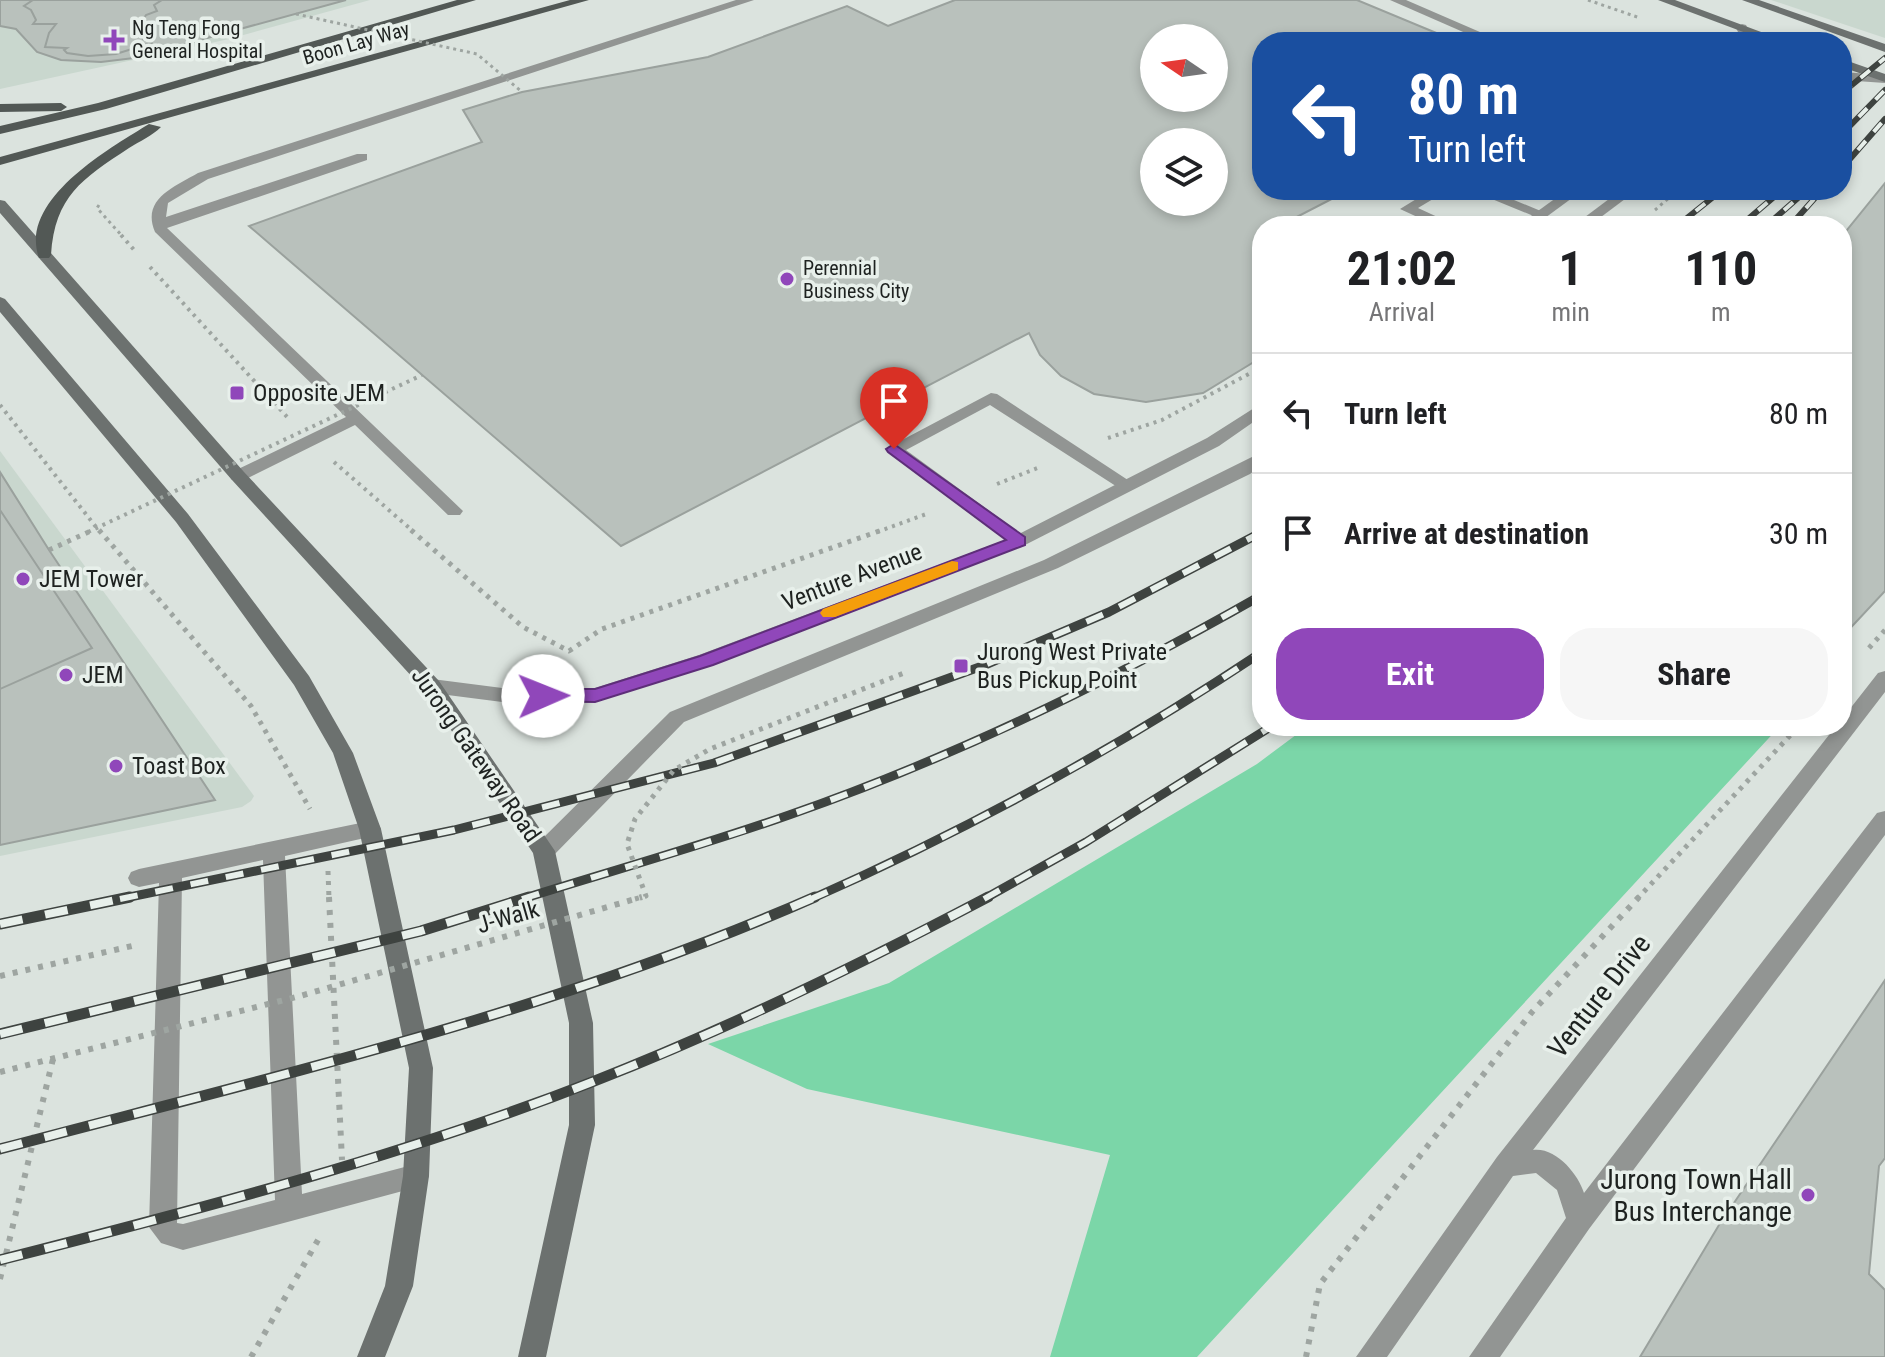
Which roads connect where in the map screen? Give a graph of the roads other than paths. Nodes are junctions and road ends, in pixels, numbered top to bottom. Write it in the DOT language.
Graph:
graph roads {
  1 [pos="470,0"];
  2 [pos="583,0"];
  3 [pos="748,0"];
  4 [pos="1396,0"];
  5 [pos="1664,0"];
  6 [pos="1748,0"];
  7 [pos="1742,28"];
  8 [pos="1473,32"];
  9 [pos="1744,32"];
  10 [pos="1753,32"];
  11 [pos="1839,32"];
  12 [pos="1852,36"];
  13 [pos="1885,48"];
  14 [pos="1852,67"];
  15 [pos="1852,77"];
  16 [pos="1885,79"];
  17 [pos="101,106"];
  18 [pos="0,108"];
  19 [pos="175,115"];
  20 [pos="0,130"];
  21 [pos="362,157"];
  22 [pos="0,161"];
  23 [pos="1423,200"];
  24 [pos="1504,200"];
  25 [pos="1561,200"];
  26 [pos="1616,200"];
  27 [pos="0,204"];
  28 [pos="1541,214"];
  29 [pos="1425,216"];
  30 [pos="1538,216"];
  31 [pos="1594,216"];
  32 [pos="159,224"];
  33 [pos="44,255"];
  34 [pos="0,302"];
  35 [pos="1252,415"];
  36 [pos="355,419"];
  37 [pos="1252,464"];
  38 [pos="238,476"];
  39 [pos="1128,486"];
  40 [pos="454,511"];
  41 [pos="1019,541"];
  42 [pos="1885,678"];
  43 [pos="432,686"];
  44 [pos="1852,720"];
  45 [pos="1840,736"];
  46 [pos="1885,819"];
  47 [pos="370,829"];
  48 [pos="274,849"];
  49 [pos="544,851"];
  50 [pos="171,872"];
  51 [pos="139,878"];
  52 [pos="1506,1165"];
  53 [pos="416,1176"];
  54 [pos="289,1208"];
  55 [pos="1580,1220"];
  56 [pos="371,1357"];
  57 [pos="532,1357"];
  58 [pos="1370,1357"];
  59 [pos="1483,1357"];
  1 -- 17 [label="main road, Boon Lay Way"];
  2 -- 19 [label="main road, Boon Lay Way"];
  3 -- 32 [label="street"];
  4 -- 8 [label="street"];
  5 -- 7 [label="main road"];
  6 -- 11 [label="main road"];
  7 -- 9 [label="street"];
  7 -- 10 [label="main road"];
  12 -- 13 [label="main road"];
  14 -- 16 [label="main road"];
  15 -- 16 [label="street"];
  17 -- 18 [label="main road"];
  17 -- 20 [label="main road, Boon Lay Way"];
  19 -- 22 [label="main road, Boon Lay Way"];
  19 -- 33 [label="main road"];
  21 -- 32 [label="street"];
  23 -- 29 [label="street"];
  24 -- 28 [label="street"];
  25 -- 28 [label="street"];
  26 -- 31 [label="street"];
  27 -- 33 [label="main road, Jurong Gateway Road"];
  28 -- 30 [label="street"];
  32 -- 36 [label="street"];
  33 -- 38 [label="main road, Jurong Gateway Road"];
  34 -- 47 [label="main road"];
  35 -- 39 [label="street, Venture Avenue"];
  36 -- 38 [label="street"];
  36 -- 40 [label="street"];
  37 -- 49 [label="street"];
  38 -- 43 [label="main road, Jurong Gateway Road"];
  39 -- 41 [label="street, Venture Avenue"];
  39 -- 41 [label="street"];
  41 -- 43 [label="street, Venture Avenue"];
  42 -- 44 [label="street, Venture Drive"];
  43 -- 49 [label="main road, Jurong Gateway Road"];
  45 -- 52 [label="street, Venture Drive"];
  46 -- 55 [label="street"];
  47 -- 48 [label="street"];
  47 -- 53 [label="main road"];
  48 -- 50 [label="street"];
  48 -- 54 [label="street"];
  49 -- 57 [label="main road, Jurong Gateway Road"];
  50 -- 51 [label="street"];
  50 -- 54 [label="street"];
  52 -- 55 [label="street"];
  52 -- 58 [label="street, Venture Drive"];
  53 -- 54 [label="street"];
  53 -- 56 [label="main road"];
  55 -- 59 [label="street"];
}
